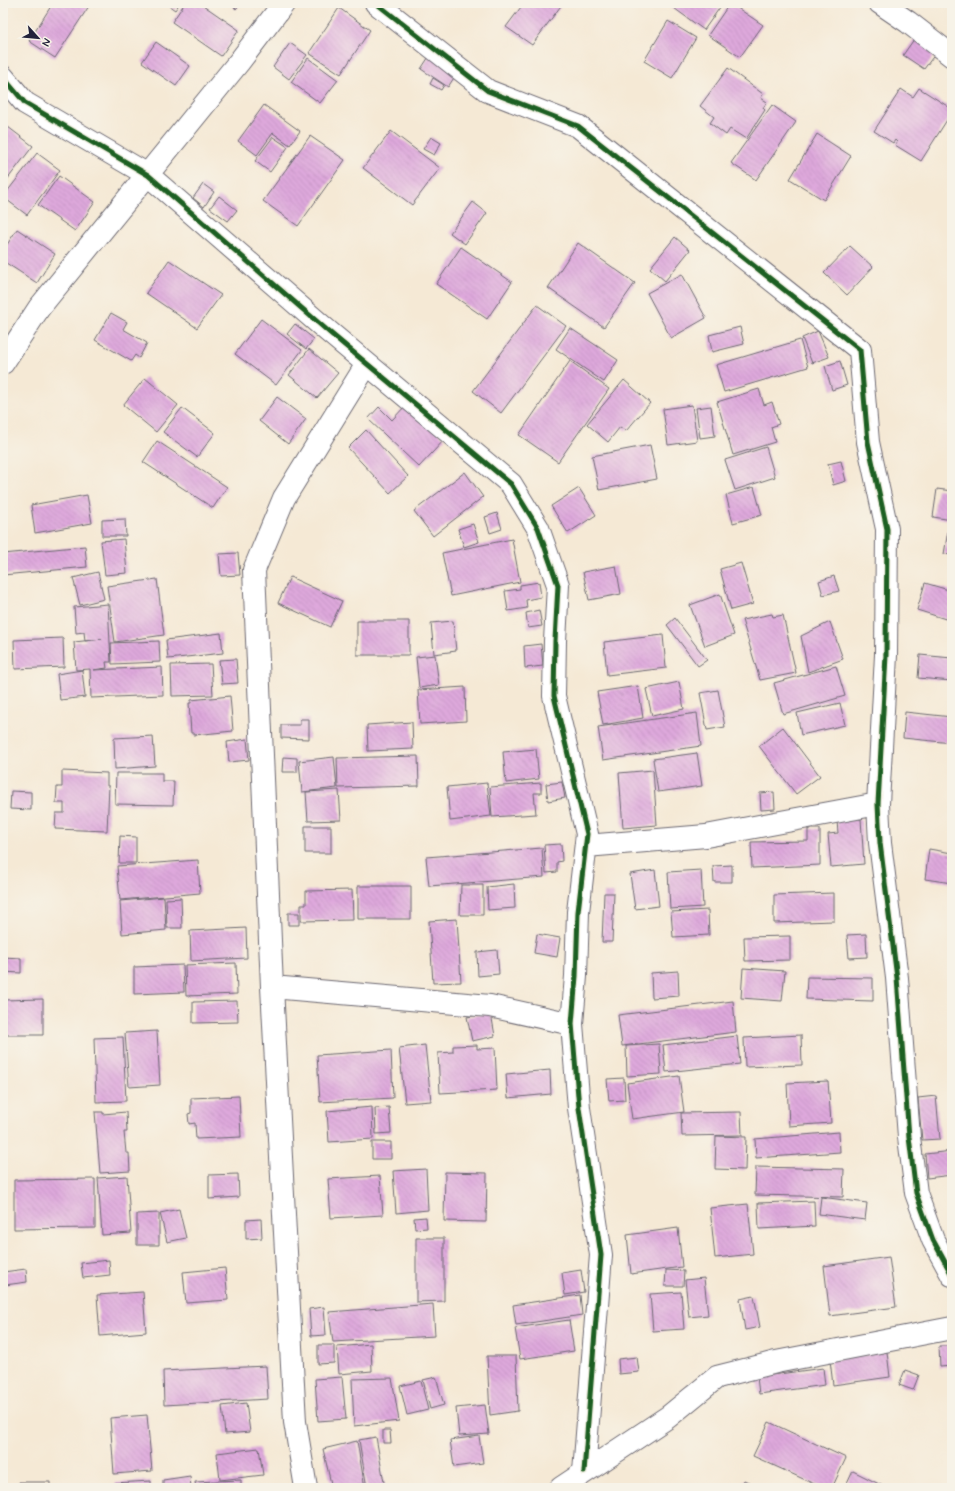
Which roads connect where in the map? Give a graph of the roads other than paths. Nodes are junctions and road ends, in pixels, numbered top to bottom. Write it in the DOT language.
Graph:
graph roads {
  1 [pos="284,3"];
  2 [pos="376,3"];
  3 [pos="880,3"];
  4 [pos="952,56"];
  5 [pos="3,77"];
  6 [pos="148,175"];
  7 [pos="3,363"];
  8 [pos="367,364"];
  9 [pos="878,804"];
  10 [pos="586,846"];
  11 [pos="272,987"];
  12 [pos="572,1024"];
  13 [pos="952,1275"];
  14 [pos="952,1328"];
  15 [pos="584,1472"];
  16 [pos="306,1488"];
  17 [pos="560,1488"];
  1 -- 6 [label="street"];
  2 -- 9 [label="street"];
  3 -- 4 [label="street"];
  5 -- 6 [label="street"];
  6 -- 7 [label="street"];
  6 -- 8 [label="street"];
  8 -- 10 [label="street"];
  8 -- 11 [label="street"];
  9 -- 10 [label="street"];
  9 -- 13 [label="street"];
  10 -- 12 [label="street"];
  11 -- 12 [label="street"];
  11 -- 16 [label="street"];
  12 -- 15 [label="street"];
  14 -- 15 [label="street"];
  15 -- 17 [label="street"];
}
